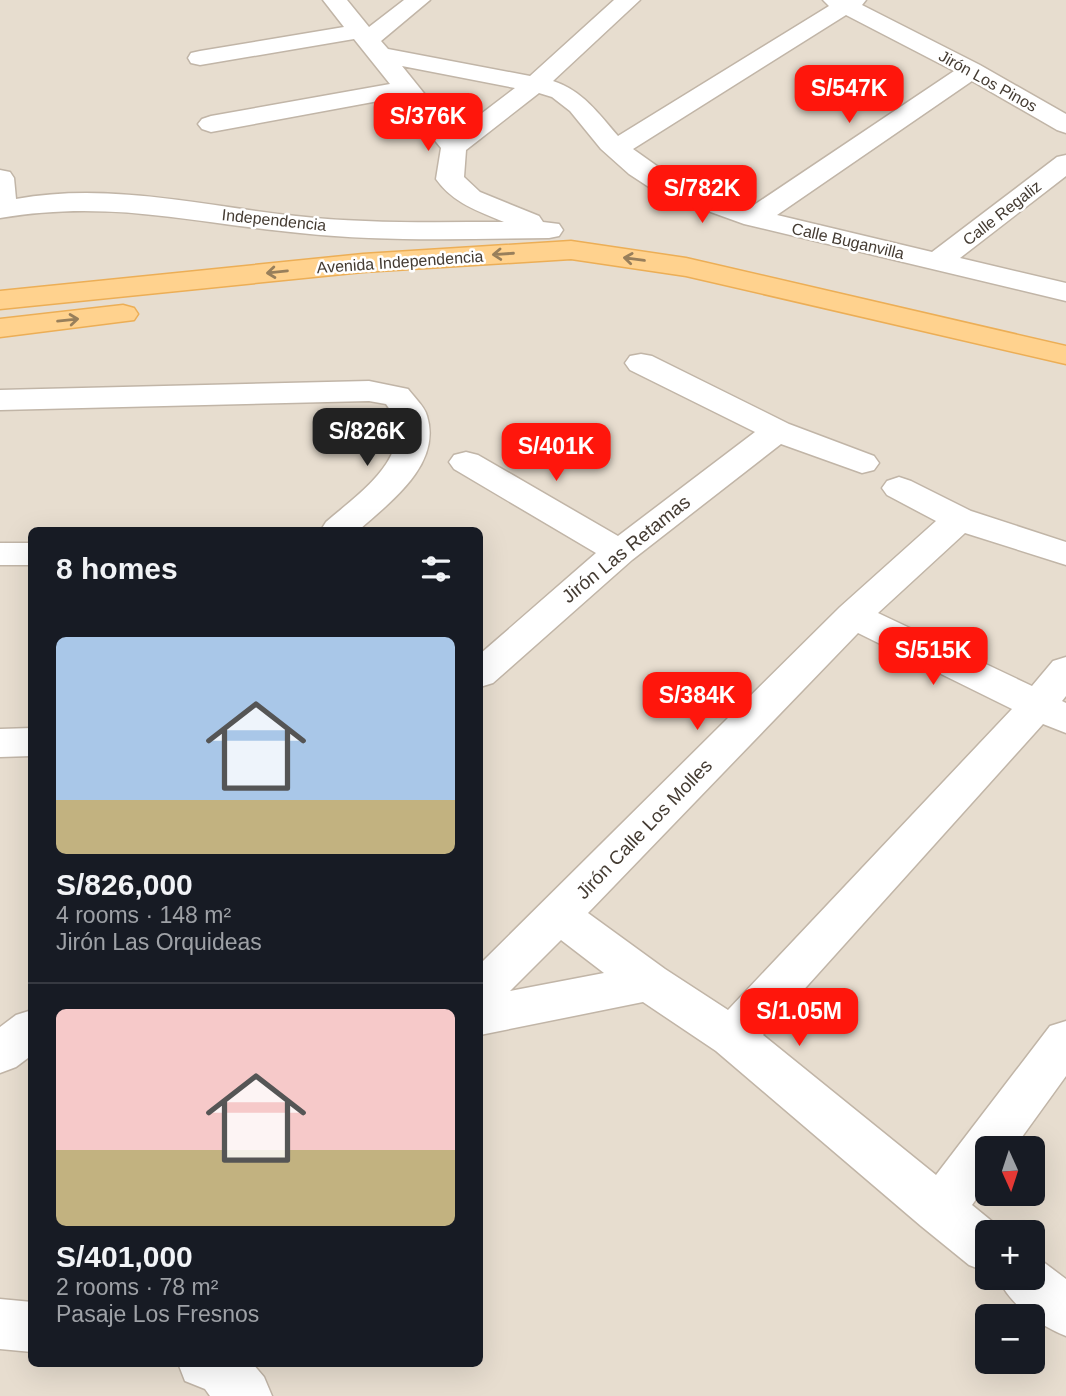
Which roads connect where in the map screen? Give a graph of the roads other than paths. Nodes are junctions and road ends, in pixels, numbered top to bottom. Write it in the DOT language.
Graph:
graph roads {
  1 [pos="335,0"];
  2 [pos="418,0"];
  3 [pos="628,0"];
  4 [pos="845,2"];
  5 [pos="369,42"];
  6 [pos="200,58"];
  7 [pos="971,70"];
  8 [pos="535,84"];
  9 [pos="407,88"];
  10 [pos="211,124"];
  11 [pos="1066,125"];
  12 [pos="454,147"];
  13 [pos="617,148"];
  14 [pos="1066,163"];
  15 [pos="0,178"];
  16 [pos="1,210"];
  17 [pos="754,218"];
  18 [pos="549,230"];
  19 [pos="572,250"];
  20 [pos="937,262"];
  21 [pos="1066,292"];
  22 [pos="796,294"];
  23 [pos="0,300"];
  24 [pos="0,328"];
  25 [pos="1066,355"];
  26 [pos="641,363"];
  27 [pos="0,400"];
  28 [pos="777,431"];
  29 [pos="466,463"];
  30 [pos="862,463"];
  31 [pos="899,488"];
  32 [pos="959,519"];
  33 [pos="341,527"];
  34 [pos="620,552"];
  35 [pos="0,554"];
  36 [pos="28,554"];
  37 [pos="1066,554"];
  38 [pos="853,616"];
  39 [pos="1066,670"];
  40 [pos="483,671"];
  41 [pos="1052,712"];
  42 [pos="28,742"];
  43 [pos="0,743"];
  44 [pos="559,915"];
  45 [pos="649,982"];
  46 [pos="483,989"];
  47 [pos="483,1015"];
  48 [pos="28,1031"];
  49 [pos="733,1037"];
  50 [pos="1066,1040"];
  51 [pos="0,1053"];
  52 [pos="939,1210"];
  53 [pos="975,1238"];
  54 [pos="1039,1290"];
  55 [pos="1066,1311"];
  56 [pos="0,1324"];
  57 [pos="28,1327"];
  58 [pos="214,1367"];
  59 [pos="245,1396"];
  1 -- 5 [label="street"];
  2 -- 5 [label="street"];
  3 -- 8 [label="street"];
  4 -- 7 [label="street, Jirón Los Pinos"];
  4 -- 13 [label="street"];
  5 -- 6 [label="street"];
  5 -- 8 [label="street, Calle Buganvilla"];
  5 -- 9 [label="street"];
  7 -- 11 [label="street, Jirón Los Pinos"];
  7 -- 17 [label="street"];
  8 -- 12 [label="street"];
  8 -- 13 [label="street, Calle Buganvilla"];
  9 -- 10 [label="street"];
  9 -- 12 [label="street"];
  12 -- 18 [label="street"];
  13 -- 17 [label="street, Calle Buganvilla"];
  14 -- 20 [label="street, Calle Regaliz"];
  15 -- 16 [label="street"];
  16 -- 18 [label="street, Independencia"];
  17 -- 20 [label="street, Calle Buganvilla"];
  18 -- 19 [label="street"];
  22 -- 19 [label="main road, Avenida Independencia, one-way"];
  19 -- 23 [label="main road, Avenida Independencia, one-way"];
  20 -- 21 [label="street, Calle Buganvilla"];
  24 -- 22 [label="main road, Avenida Independencia, one-way"];
  22 -- 25 [label="main road, Avenida Independencia"];
  26 -- 28 [label="street"];
  27 -- 33 [label="street"];
  28 -- 30 [label="street"];
  28 -- 34 [label="street, Jirón Las Retamas"];
  29 -- 34 [label="street"];
  31 -- 32 [label="street"];
  32 -- 37 [label="street"];
  32 -- 38 [label="street, Jirón Calle Los Molles"];
  34 -- 40 [label="street, Jirón Las Retamas"];
  35 -- 36 [label="street"];
  38 -- 41 [label="street"];
  38 -- 44 [label="street, Jirón Calle Los Molles"];
  39 -- 41 [label="street"];
  41 -- 49 [label="street"];
  42 -- 43 [label="street"];
  44 -- 45 [label="street"];
  44 -- 46 [label="street, Jirón Calle Los Molles"];
  45 -- 47 [label="street"];
  45 -- 49 [label="street"];
  48 -- 51 [label="street"];
  49 -- 52 [label="street"];
  50 -- 52 [label="street"];
  52 -- 53 [label="street"];
  54 -- 55 [label="street"];
  56 -- 57 [label="street"];
  58 -- 59 [label="street"];
}
